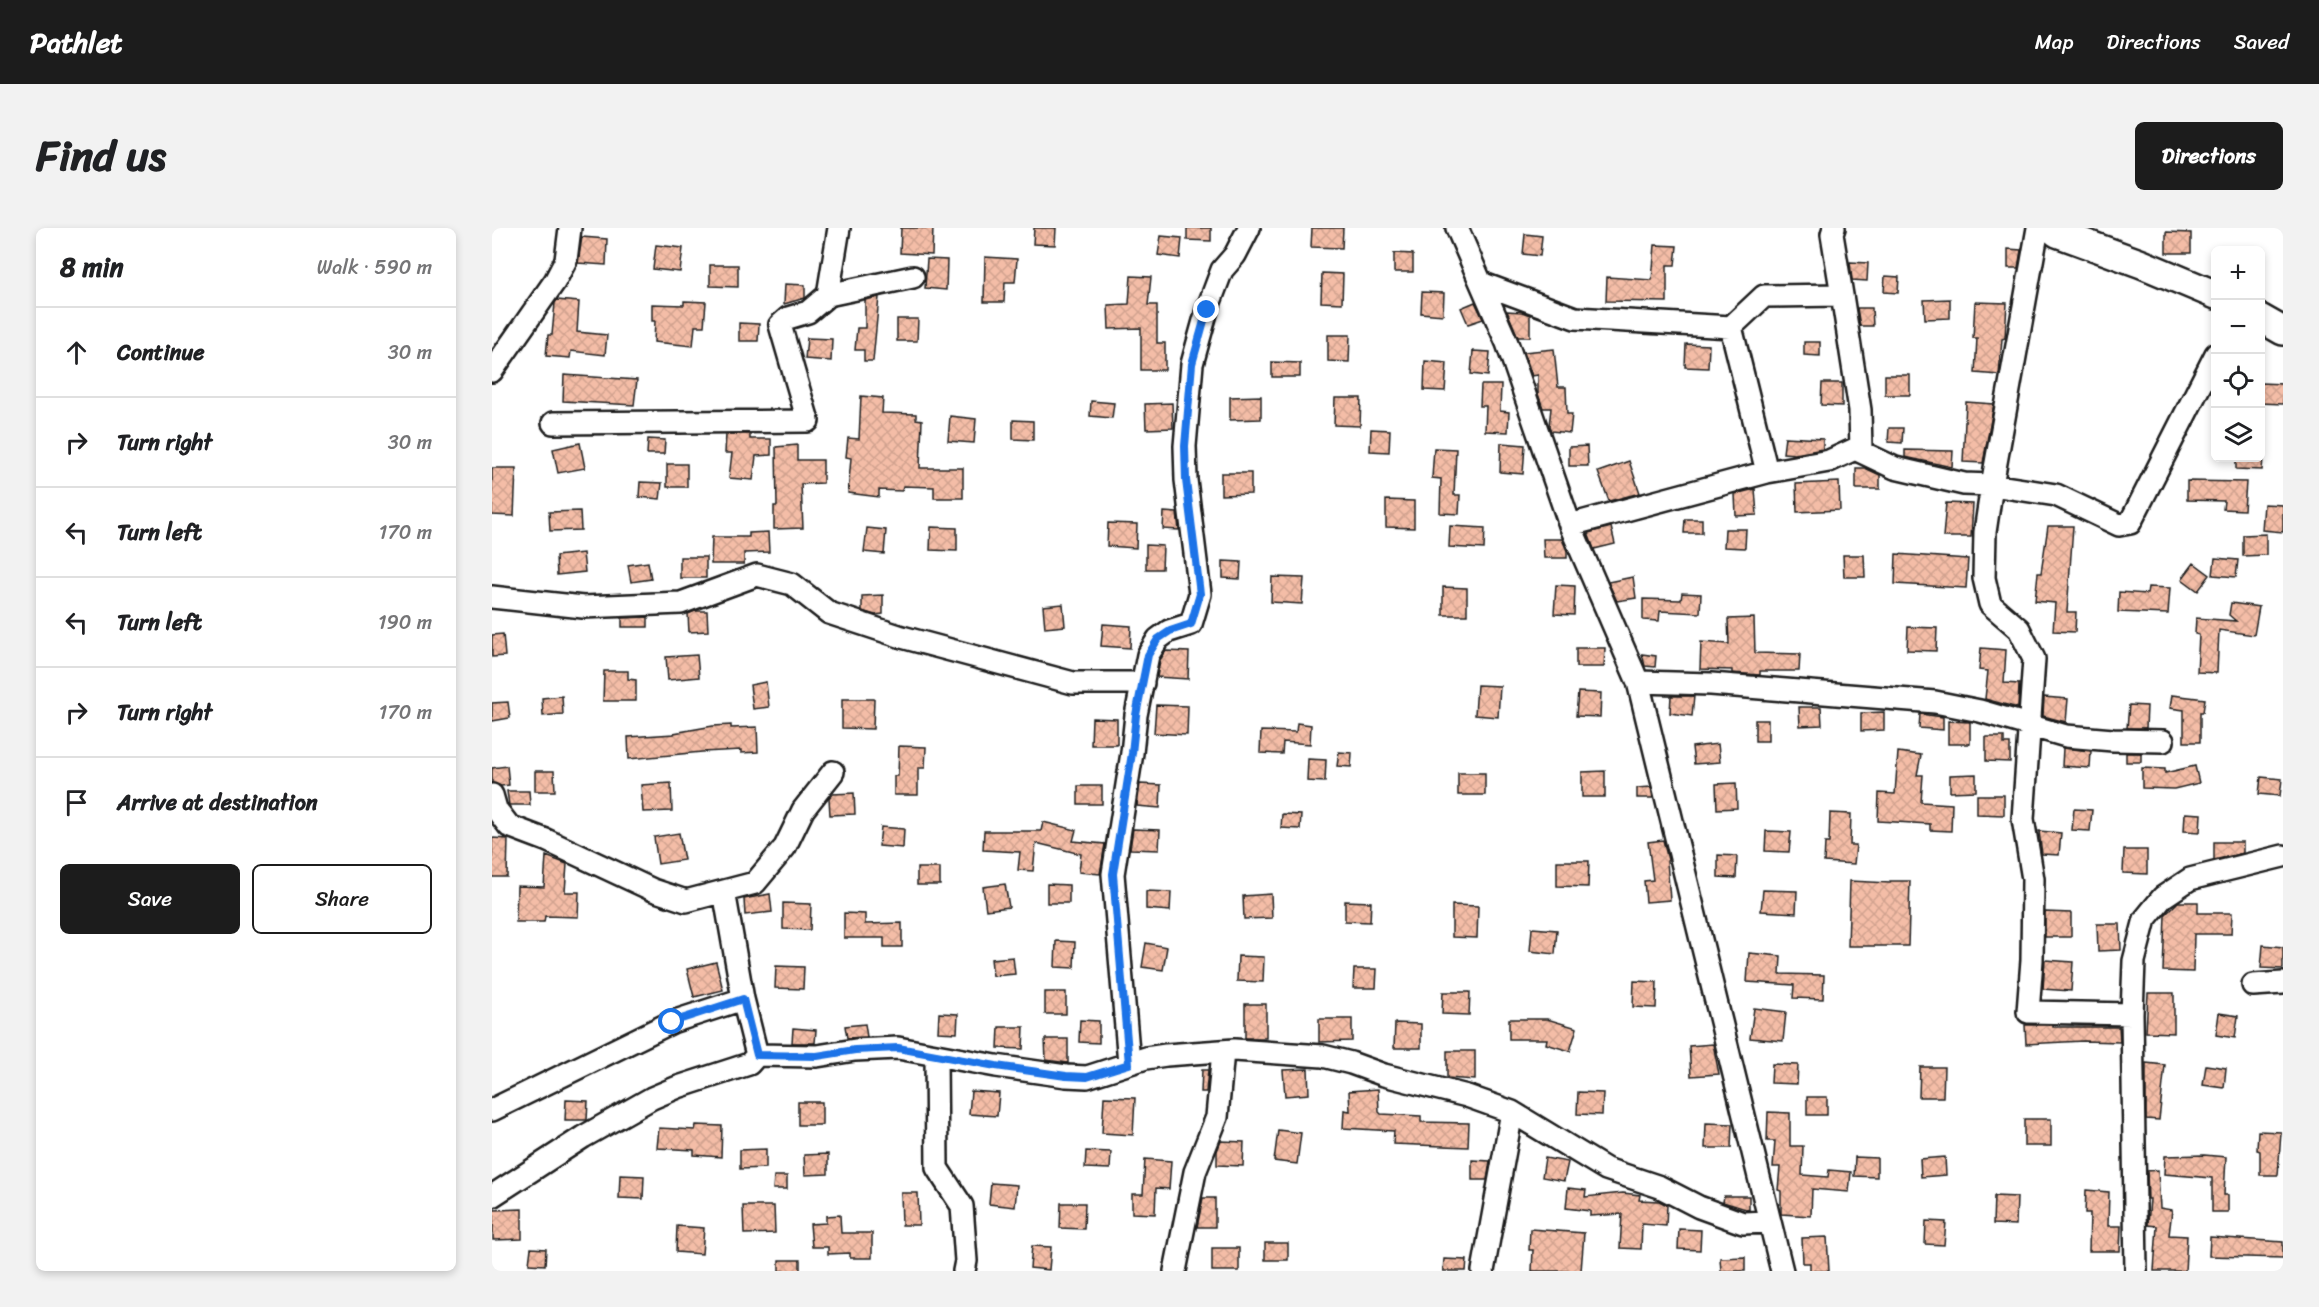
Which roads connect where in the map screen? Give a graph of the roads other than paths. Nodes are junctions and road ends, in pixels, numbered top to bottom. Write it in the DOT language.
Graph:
graph roads {
  1 [pos="570,228"];
  2 [pos="839,228"];
  3 [pos="1249,228"];
  4 [pos="1458,228"];
  5 [pos="1834,228"];
  6 [pos="2038,228"];
  7 [pos="2050,228"];
  8 [pos="913,277"];
  9 [pos="1481,283"];
  10 [pos="2211,293"];
  11 [pos="828,295"];
  12 [pos="1842,295"];
  13 [pos="2265,321"];
  14 [pos="1731,327"];
  15 [pos="2283,331"];
  16 [pos="2211,364"];
  17 [pos="492,371"];
  18 [pos="553,423"];
  19 [pos="1861,451"];
  20 [pos="1767,472"];
  21 [pos="1992,485"];
  22 [pos="1570,525"];
  23 [pos="492,597"];
  24 [pos="1638,682"];
  25 [pos="1143,683"];
  26 [pos="2029,724"];
  27 [pos="2163,741"];
  28 [pos="833,772"];
  29 [pos="492,795"];
  30 [pos="2283,855"];
  31 [pos="724,891"];
  32 [pos="2283,983"];
  33 [pos="2253,985"];
  34 [pos="743,999"];
  35 [pos="2132,1014"];
  36 [pos="1222,1051"];
  37 [pos="757,1055"];
  38 [pos="936,1056"];
  39 [pos="1129,1064"];
  40 [pos="492,1110"];
  41 [pos="1512,1112"];
  42 [pos="492,1196"];
  43 [pos="1769,1222"];
  44 [pos="964,1271"];
  45 [pos="1175,1271"];
  46 [pos="1484,1271"];
  47 [pos="1782,1271"];
  48 [pos="2136,1271"];
  1 -- 17 [label="street"];
  2 -- 11 [label="street"];
  3 -- 25 [label="street"];
  4 -- 9 [label="street"];
  5 -- 12 [label="street"];
  6 -- 21 [label="street"];
  7 -- 10 [label="main road"];
  8 -- 11 [label="street"];
  9 -- 14 [label="street"];
  9 -- 22 [label="street"];
  11 -- 18 [label="street"];
  12 -- 14 [label="street"];
  12 -- 19 [label="street"];
  13 -- 15 [label="main road"];
  14 -- 20 [label="street"];
  16 -- 21 [label="street"];
  19 -- 20 [label="street"];
  19 -- 21 [label="street"];
  20 -- 22 [label="street"];
  21 -- 26 [label="street"];
  22 -- 24 [label="street"];
  23 -- 25 [label="street"];
  24 -- 26 [label="street"];
  24 -- 43 [label="street"];
  25 -- 39 [label="street"];
  26 -- 27 [label="street"];
  26 -- 35 [label="street"];
  28 -- 31 [label="street"];
  29 -- 31 [label="street"];
  30 -- 35 [label="street"];
  31 -- 34 [label="street"];
  32 -- 33 [label="street"];
  34 -- 37 [label="street"];
  34 -- 40 [label="street"];
  35 -- 48 [label="street"];
  36 -- 39 [label="street"];
  36 -- 41 [label="street"];
  36 -- 45 [label="street"];
  37 -- 38 [label="street"];
  37 -- 42 [label="street"];
  38 -- 39 [label="street"];
  38 -- 44 [label="street"];
  41 -- 43 [label="street"];
  41 -- 46 [label="street"];
  43 -- 47 [label="street"];
}
